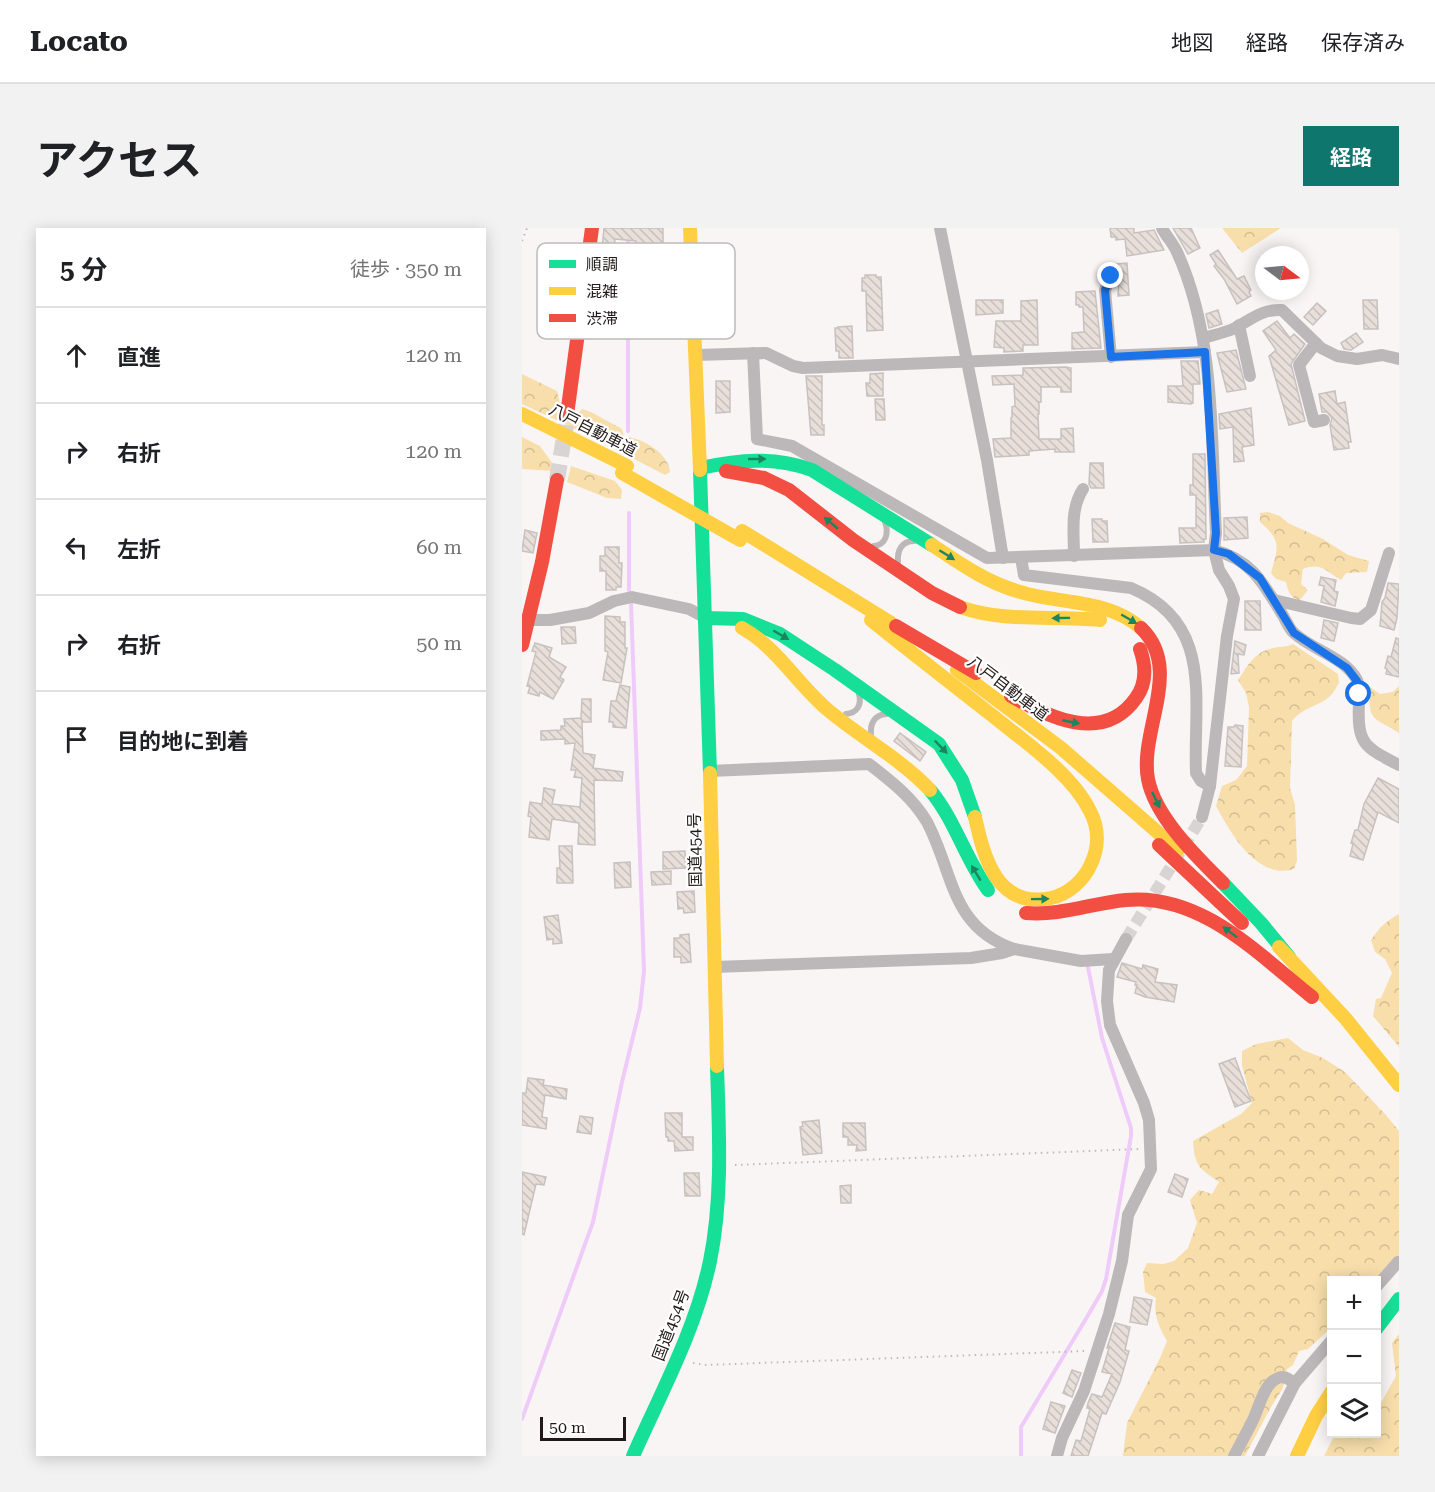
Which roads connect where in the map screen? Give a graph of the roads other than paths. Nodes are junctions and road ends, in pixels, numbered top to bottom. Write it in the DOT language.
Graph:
graph roads {
  1 [pos="592,228"];
  2 [pos="690,228"];
  3 [pos="940,228"];
  4 [pos="1162,228"];
  5 [pos="590,243"];
  6 [pos="691,243"];
  7 [pos="1111,276"];
  8 [pos="1239,325"];
  9 [pos="1203,338"];
  10 [pos="577,339"];
  11 [pos="695,339"];
  12 [pos="1316,343"];
  13 [pos="753,352"];
  14 [pos="1205,352"];
  15 [pos="696,355"];
  16 [pos="1111,357"];
  17 [pos="1399,359"];
  18 [pos="967,362"];
  19 [pos="1250,376"];
  20 [pos="522,414"];
  21 [pos="567,415"];
  22 [pos="1324,420"];
  23 [pos="522,424"];
  24 [pos="700,468"];
  25 [pos="625,469"];
  26 [pos="557,480"];
  27 [pos="1083,489"];
  28 [pos="873,508"];
  29 [pos="741,535"];
  30 [pos="858,543"];
  31 [pos="929,543"];
  32 [pos="1214,550"];
  33 [pos="1389,554"];
  34 [pos="1074,556"];
  35 [pos="1004,558"];
  36 [pos="1021,558"];
  37 [pos="903,573"];
  38 [pos="1274,600"];
  39 [pos="706,618"];
  40 [pos="525,619"];
  41 [pos="872,620"];
  42 [pos="892,623"];
  43 [pos="522,645"];
  44 [pos="851,681"];
  45 [pos="828,710"];
  46 [pos="904,718"];
  47 [pos="876,745"];
  48 [pos="1399,765"];
  49 [pos="710,771"];
  50 [pos="1210,786"];
  51 [pos="1202,817"];
  52 [pos="997,900"];
  53 [pos="1016,910"];
  54 [pos="1126,939"];
  55 [pos="1014,949"];
  56 [pos="1289,957"];
  57 [pos="1113,959"];
  58 [pos="714,967"];
  59 [pos="1325,1008"];
  60 [pos="1399,1086"];
  61 [pos="1398,1262"];
  62 [pos="1381,1282"];
  63 [pos="1399,1299"];
  64 [pos="1381,1324"];
  65 [pos="1327,1346"];
  66 [pos="1295,1383"];
  67 [pos="1327,1399"];
  68 [pos="633,1456"];
  69 [pos="1057,1456"];
  70 [pos="1234,1456"];
  71 [pos="1258,1456"];
  72 [pos="1297,1456"];
  1 -- 5 [label="main road"];
  2 -- 6 [label="main road, 国道454号"];
  3 -- 18 [label="street"];
  4 -- 9 [label="street"];
  7 -- 16 [label="street"];
  8 -- 9 [label="street"];
  8 -- 12 [label="street"];
  8 -- 19 [label="street"];
  9 -- 14 [label="street"];
  10 -- 21 [label="main road"];
  11 -- 15 [label="main road, 国道454号"];
  12 -- 17 [label="street"];
  12 -- 22 [label="street"];
  13 -- 15 [label="street"];
  13 -- 18 [label="street"];
  13 -- 35 [label="street"];
  14 -- 16 [label="street"];
  14 -- 32 [label="street"];
  15 -- 24 [label="main road, 国道454号"];
  16 -- 18 [label="street"];
  18 -- 35 [label="street"];
  20 -- 25 [label="main road, 八戸自動車道"];
  23 -- 25 [label="main road, 八戸自動車道"];
  24 -- 28 [label="main road, one-way"];
  30 -- 24 [label="main road, one-way"];
  24 -- 39 [label="main road, 国道454号"];
  25 -- 29 [label="main road, 八戸自動車道"];
  26 -- 40 [label="main road"];
  27 -- 34 [label="street"];
  28 -- 30 [label="lane"];
  28 -- 31 [label="main road"];
  29 -- 41 [label="main road, 八戸自動車道"];
  29 -- 42 [label="main road, 八戸自動車道"];
  30 -- 37 [label="main road"];
  31 -- 37 [label="lane"];
  31 -- 56 [label="main road, one-way"];
  32 -- 34 [label="street"];
  32 -- 38 [label="street"];
  32 -- 50 [label="street"];
  33 -- 38 [label="street"];
  34 -- 36 [label="street"];
  35 -- 36 [label="street"];
  36 -- 50 [label="street"];
  42 -- 37 [label="main road, one-way"];
  38 -- 48 [label="street"];
  39 -- 40 [label="street"];
  39 -- 44 [label="main road, one-way"];
  39 -- 45 [label="main road"];
  39 -- 49 [label="main road, 国道454号"];
  40 -- 43 [label="main road"];
  46 -- 41 [label="main road, one-way"];
  41 -- 59 [label="main road, 八戸自動車道"];
  42 -- 56 [label="main road, 八戸自動車道"];
  44 -- 45 [label="lane"];
  44 -- 46 [label="main road"];
  45 -- 47 [label="main road"];
  46 -- 47 [label="lane"];
  52 -- 47 [label="main road, one-way"];
  49 -- 55 [label="street"];
  49 -- 58 [label="main road, 国道454号"];
  50 -- 51 [label="street"];
  59 -- 53 [label="main road, one-way"];
  54 -- 57 [label="street"];
  55 -- 57 [label="street"];
  55 -- 58 [label="street"];
  56 -- 60 [label="main road, 八戸自動車道"];
  57 -- 69 [label="street"];
  58 -- 68 [label="main road, 国道454号"];
  59 -- 60 [label="main road, 八戸自動車道"];
  61 -- 62 [label="street"];
  63 -- 64 [label="main road"];
  65 -- 66 [label="street"];
  66 -- 70 [label="street"];
  66 -- 71 [label="street"];
  67 -- 72 [label="main road"];
}
